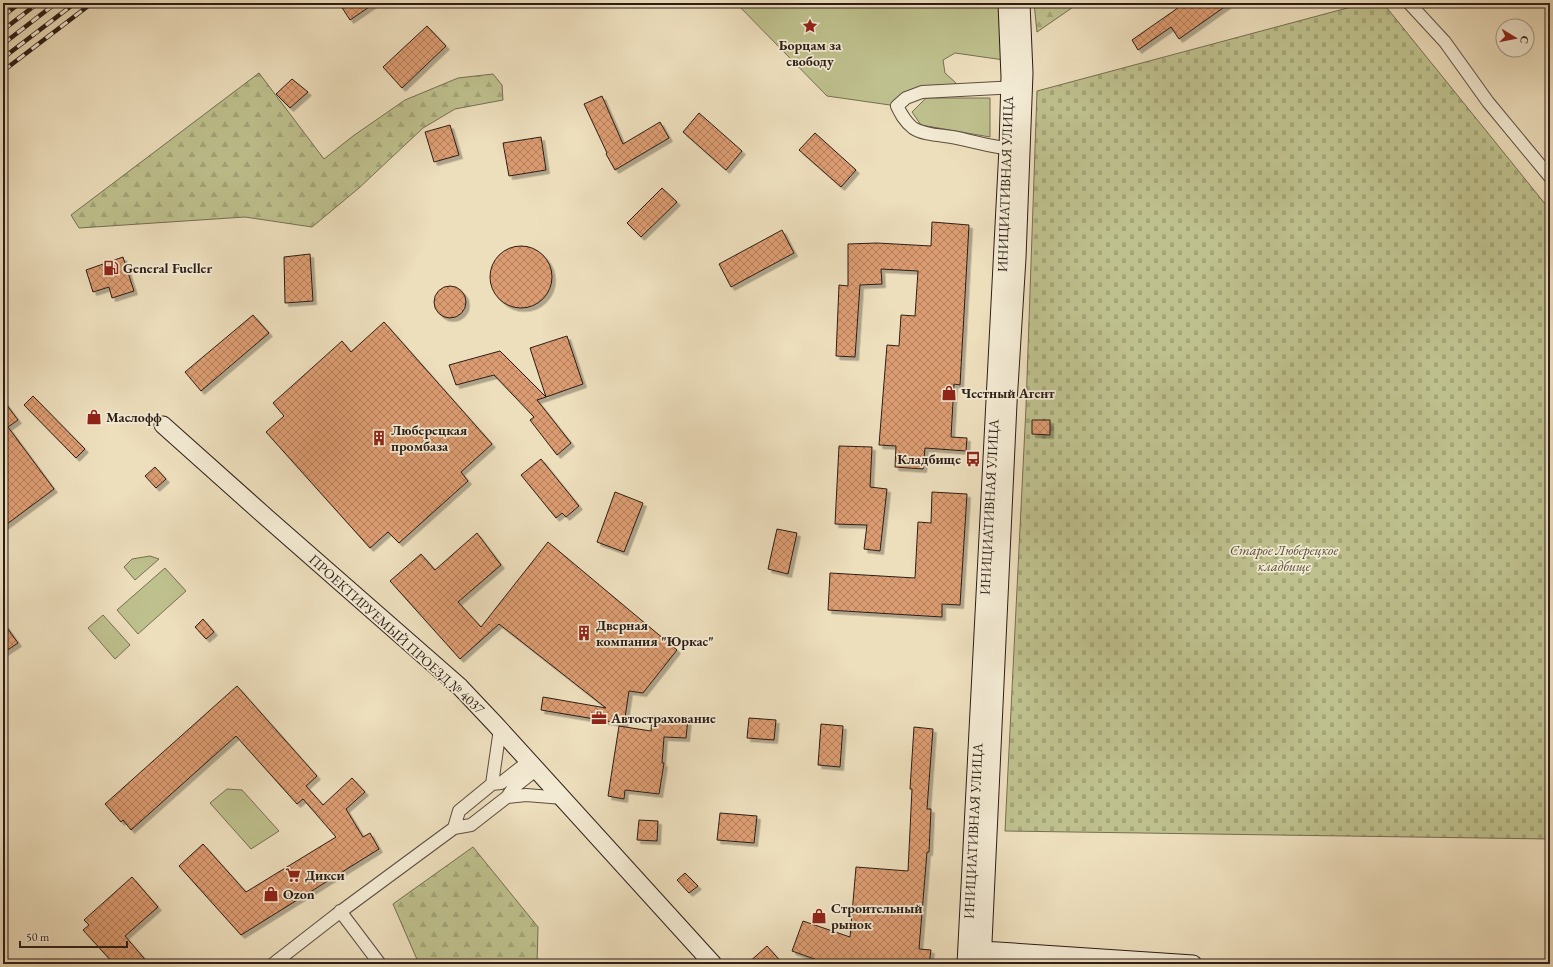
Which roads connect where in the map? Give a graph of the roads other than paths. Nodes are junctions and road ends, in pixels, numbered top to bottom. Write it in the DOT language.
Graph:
graph roads {
  1 [pos="1007,3"];
  2 [pos="1021,3"];
  3 [pos="1409,3"];
  4 [pos="1016,87"];
  5 [pos="1014,149"];
  6 [pos="1550,177"];
  7 [pos="163,425"];
  8 [pos="500,729"];
  9 [pos="533,765"];
  10 [pos="492,784"];
  11 [pos="507,798"];
  12 [pos="563,798"];
  13 [pos="454,828"];
  14 [pos="340,912"];
  15 [pos="982,957"];
  16 [pos="273,964"];
  17 [pos="380,964"];
  18 [pos="713,964"];
  19 [pos="966,964"];
  20 [pos="1194,964"];
  1 -- 4 [label="main road, ИНИЦИАТИВНАЯ УЛИЦА"];
  2 -- 4 [label="main road, ИНИЦИАТИВНАЯ УЛИЦА"];
  3 -- 6 [label="street"];
  4 -- 5 [label="main road, ИНИЦИАТИВНАЯ УЛИЦА"];
  4 -- 5 [label="street"];
  5 -- 15 [label="main road, ИНИЦИАТИВНАЯ УЛИЦА"];
  5 -- 19 [label="main road, ИНИЦИАТИВНАЯ УЛИЦА"];
  7 -- 8 [label="main road, ПРОЕКТИРУЕМЫЙ ПРОЕЗД № 4037"];
  8 -- 9 [label="main road, ПРОЕКТИРУЕМЫЙ ПРОЕЗД № 4037"];
  8 -- 10 [label="street"];
  9 -- 10 [label="street"];
  9 -- 11 [label="street"];
  9 -- 12 [label="main road, ПРОЕКТИРУЕМЫЙ ПРОЕЗД № 4037"];
  10 -- 13 [label="street"];
  11 -- 12 [label="street"];
  11 -- 13 [label="street"];
  12 -- 18 [label="main road, ПРОЕКТИРУЕМЫЙ ПРОЕЗД № 4037"];
  13 -- 14 [label="street"];
  14 -- 16 [label="street"];
  14 -- 17 [label="street"];
  15 -- 20 [label="main road"];
}
